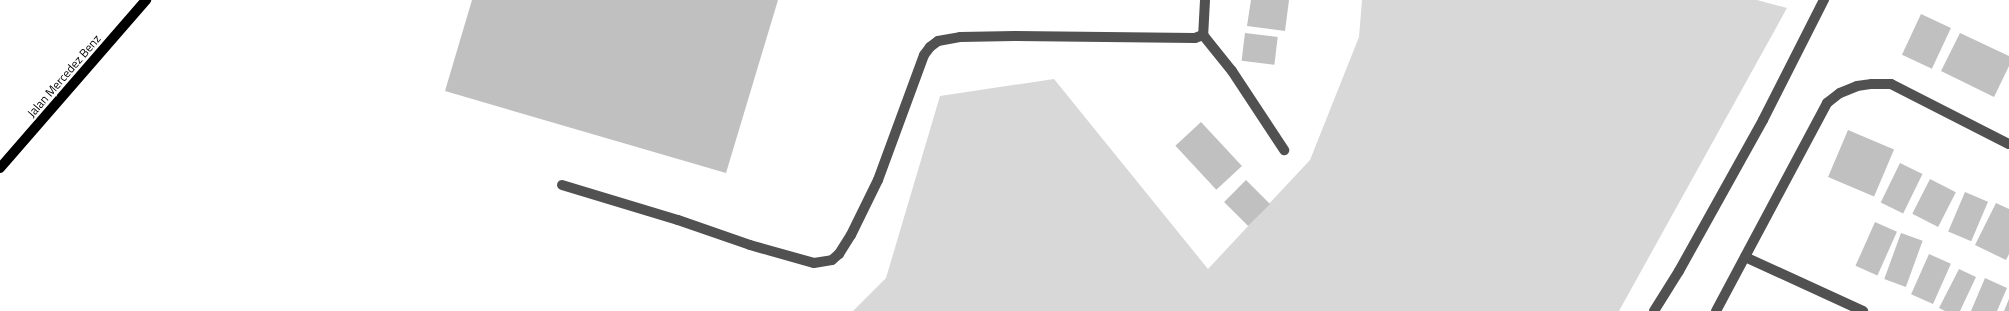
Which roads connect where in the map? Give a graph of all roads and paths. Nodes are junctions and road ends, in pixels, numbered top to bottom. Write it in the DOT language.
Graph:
graph roads {
  1 [pos="146,0"];
  2 [pos="1205,0"];
  3 [pos="1824,0"];
  4 [pos="1203,35"];
  5 [pos="2009,144"];
  6 [pos="1284,150"];
  7 [pos="0,168"];
  8 [pos="562,185"];
  9 [pos="1745,257"];
  10 [pos="1654,311"];
  11 [pos="1716,311"];
  12 [pos="1863,311"];
  1 -- 7 [label="main road, Jalan Mercedez Benz"];
  2 -- 4 [label="street"];
  3 -- 10 [label="street"];
  4 -- 6 [label="street"];
  4 -- 8 [label="street"];
  5 -- 9 [label="street"];
  9 -- 11 [label="street"];
  9 -- 12 [label="street"];
}
